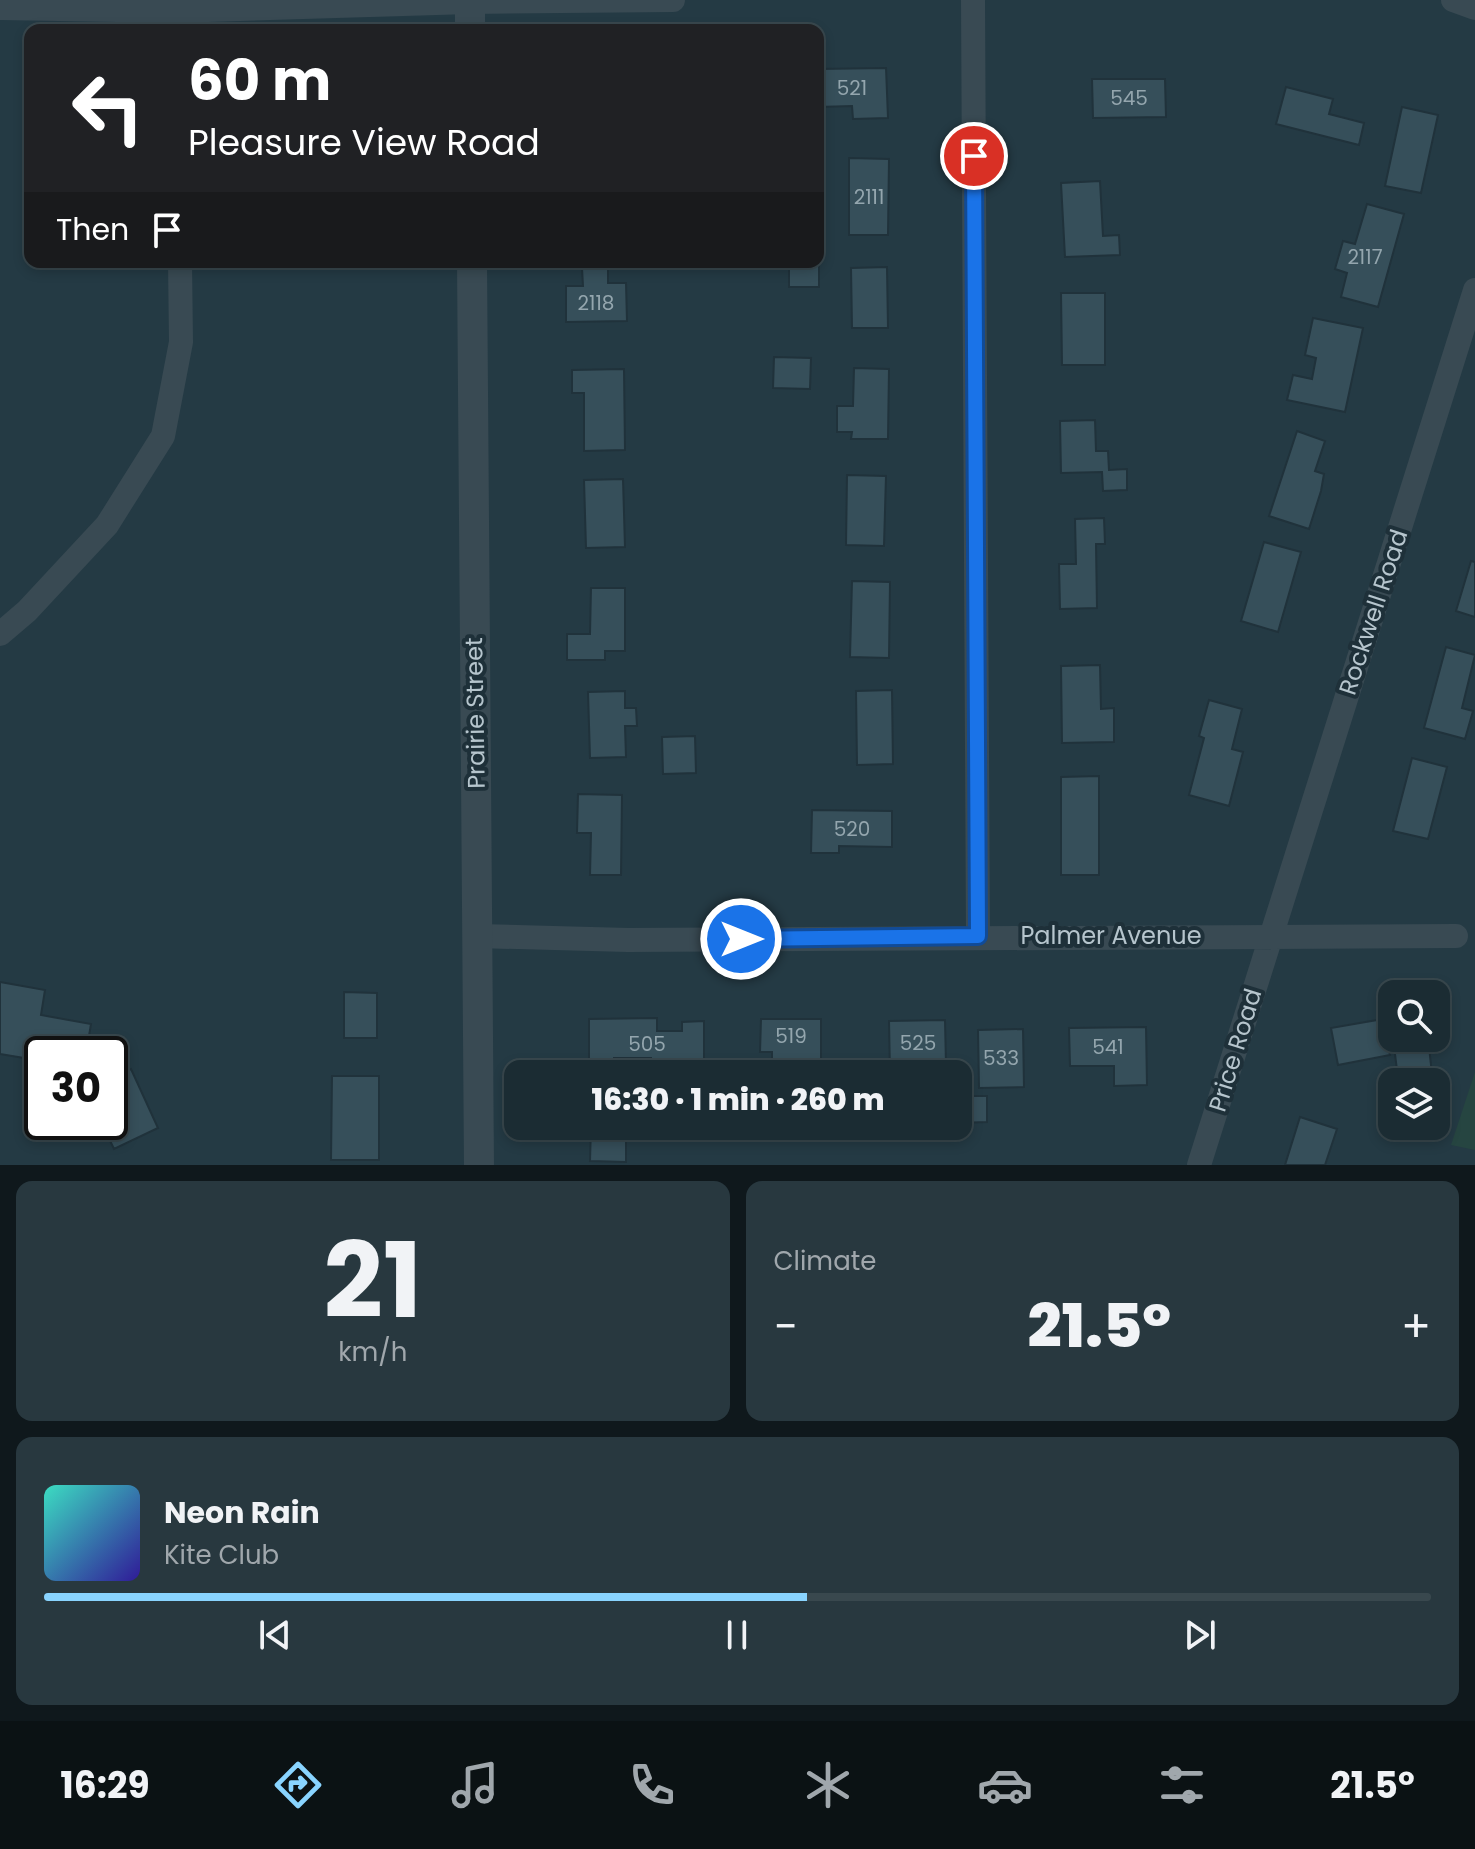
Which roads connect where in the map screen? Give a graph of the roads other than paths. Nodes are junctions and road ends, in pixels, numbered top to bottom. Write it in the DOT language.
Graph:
graph roads {
  1 [pos="673,0"];
  2 [pos="973,0"];
  3 [pos="1453,0"];
  4 [pos="0,8"];
  5 [pos="1475,8"];
  6 [pos="470,11"];
  7 [pos="176,21"];
  8 [pos="180,268"];
  9 [pos="472,268"];
  10 [pos="1475,290"];
  11 [pos="0,634"];
  12 [pos="1270,935"];
  13 [pos="477,936"];
  14 [pos="978,936"];
  15 [pos="1456,936"];
  16 [pos="479,1165"];
  17 [pos="1199,1165"];
  1 -- 6 [label="street"];
  2 -- 14 [label="street"];
  3 -- 5 [label="street"];
  4 -- 7 [label="street"];
  6 -- 7 [label="street"];
  8 -- 11 [label="street"];
  9 -- 13 [label="street, Prairie Street"];
  10 -- 12 [label="street, Rockwell Road"];
  12 -- 14 [label="street, Palmer Avenue"];
  12 -- 15 [label="street, Palmer Avenue"];
  12 -- 17 [label="street, Price Road"];
  13 -- 14 [label="street, Palmer Avenue"];
  13 -- 16 [label="street, Prairie Street"];
}
